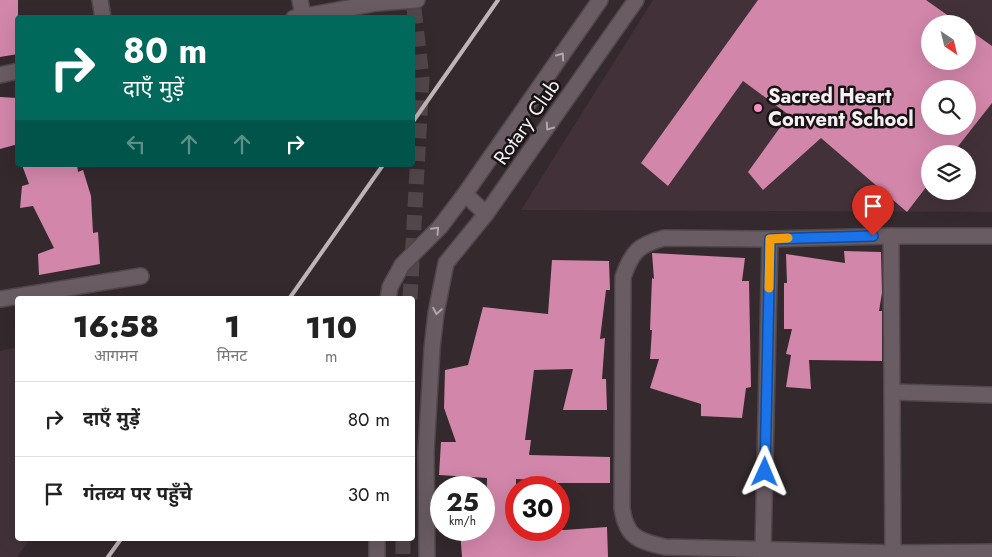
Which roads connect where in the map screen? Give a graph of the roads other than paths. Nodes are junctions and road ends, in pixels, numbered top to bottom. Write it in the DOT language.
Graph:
graph roads {
  1 [pos="100,0"];
  2 [pos="300,0"];
  3 [pos="417,0"];
  4 [pos="600,0"];
  5 [pos="636,0"];
  6 [pos="377,1"];
  7 [pos="103,15"];
  8 [pos="299,15"];
  9 [pos="309,15"];
  10 [pos="15,72"];
  11 [pos="0,75"];
  12 [pos="465,194"];
  13 [pos="486,214"];
  14 [pos="891,236"];
  15 [pos="992,236"];
  16 [pos="770,239"];
  17 [pos="141,276"];
  18 [pos="389,293"];
  19 [pos="0,298"];
  20 [pos="892,392"];
  21 [pos="992,395"];
  22 [pos="377,541"];
  23 [pos="763,550"];
  24 [pos="992,552"];
  25 [pos="893,555"];
  26 [pos="377,557"];
  27 [pos="428,557"];
  1 -- 7 [label="street"];
  2 -- 8 [label="street"];
  3 -- 6 [label="street"];
  12 -- 4 [label="street, one-way"];
  5 -- 13 [label="street, Rotary Club, one-way"];
  6 -- 9 [label="street"];
  10 -- 11 [label="street"];
  12 -- 13 [label="street"];
  18 -- 12 [label="street, one-way"];
  13 -- 27 [label="street, Rotary Club, one-way"];
  14 -- 15 [label="street"];
  14 -- 16 [label="street"];
  14 -- 20 [label="street"];
  16 -- 23 [label="street"];
  16 -- 23 [label="street"];
  17 -- 19 [label="street"];
  20 -- 21 [label="street"];
  20 -- 25 [label="street"];
  22 -- 26 [label="street"];
  23 -- 25 [label="street"];
  24 -- 25 [label="street"];
}
